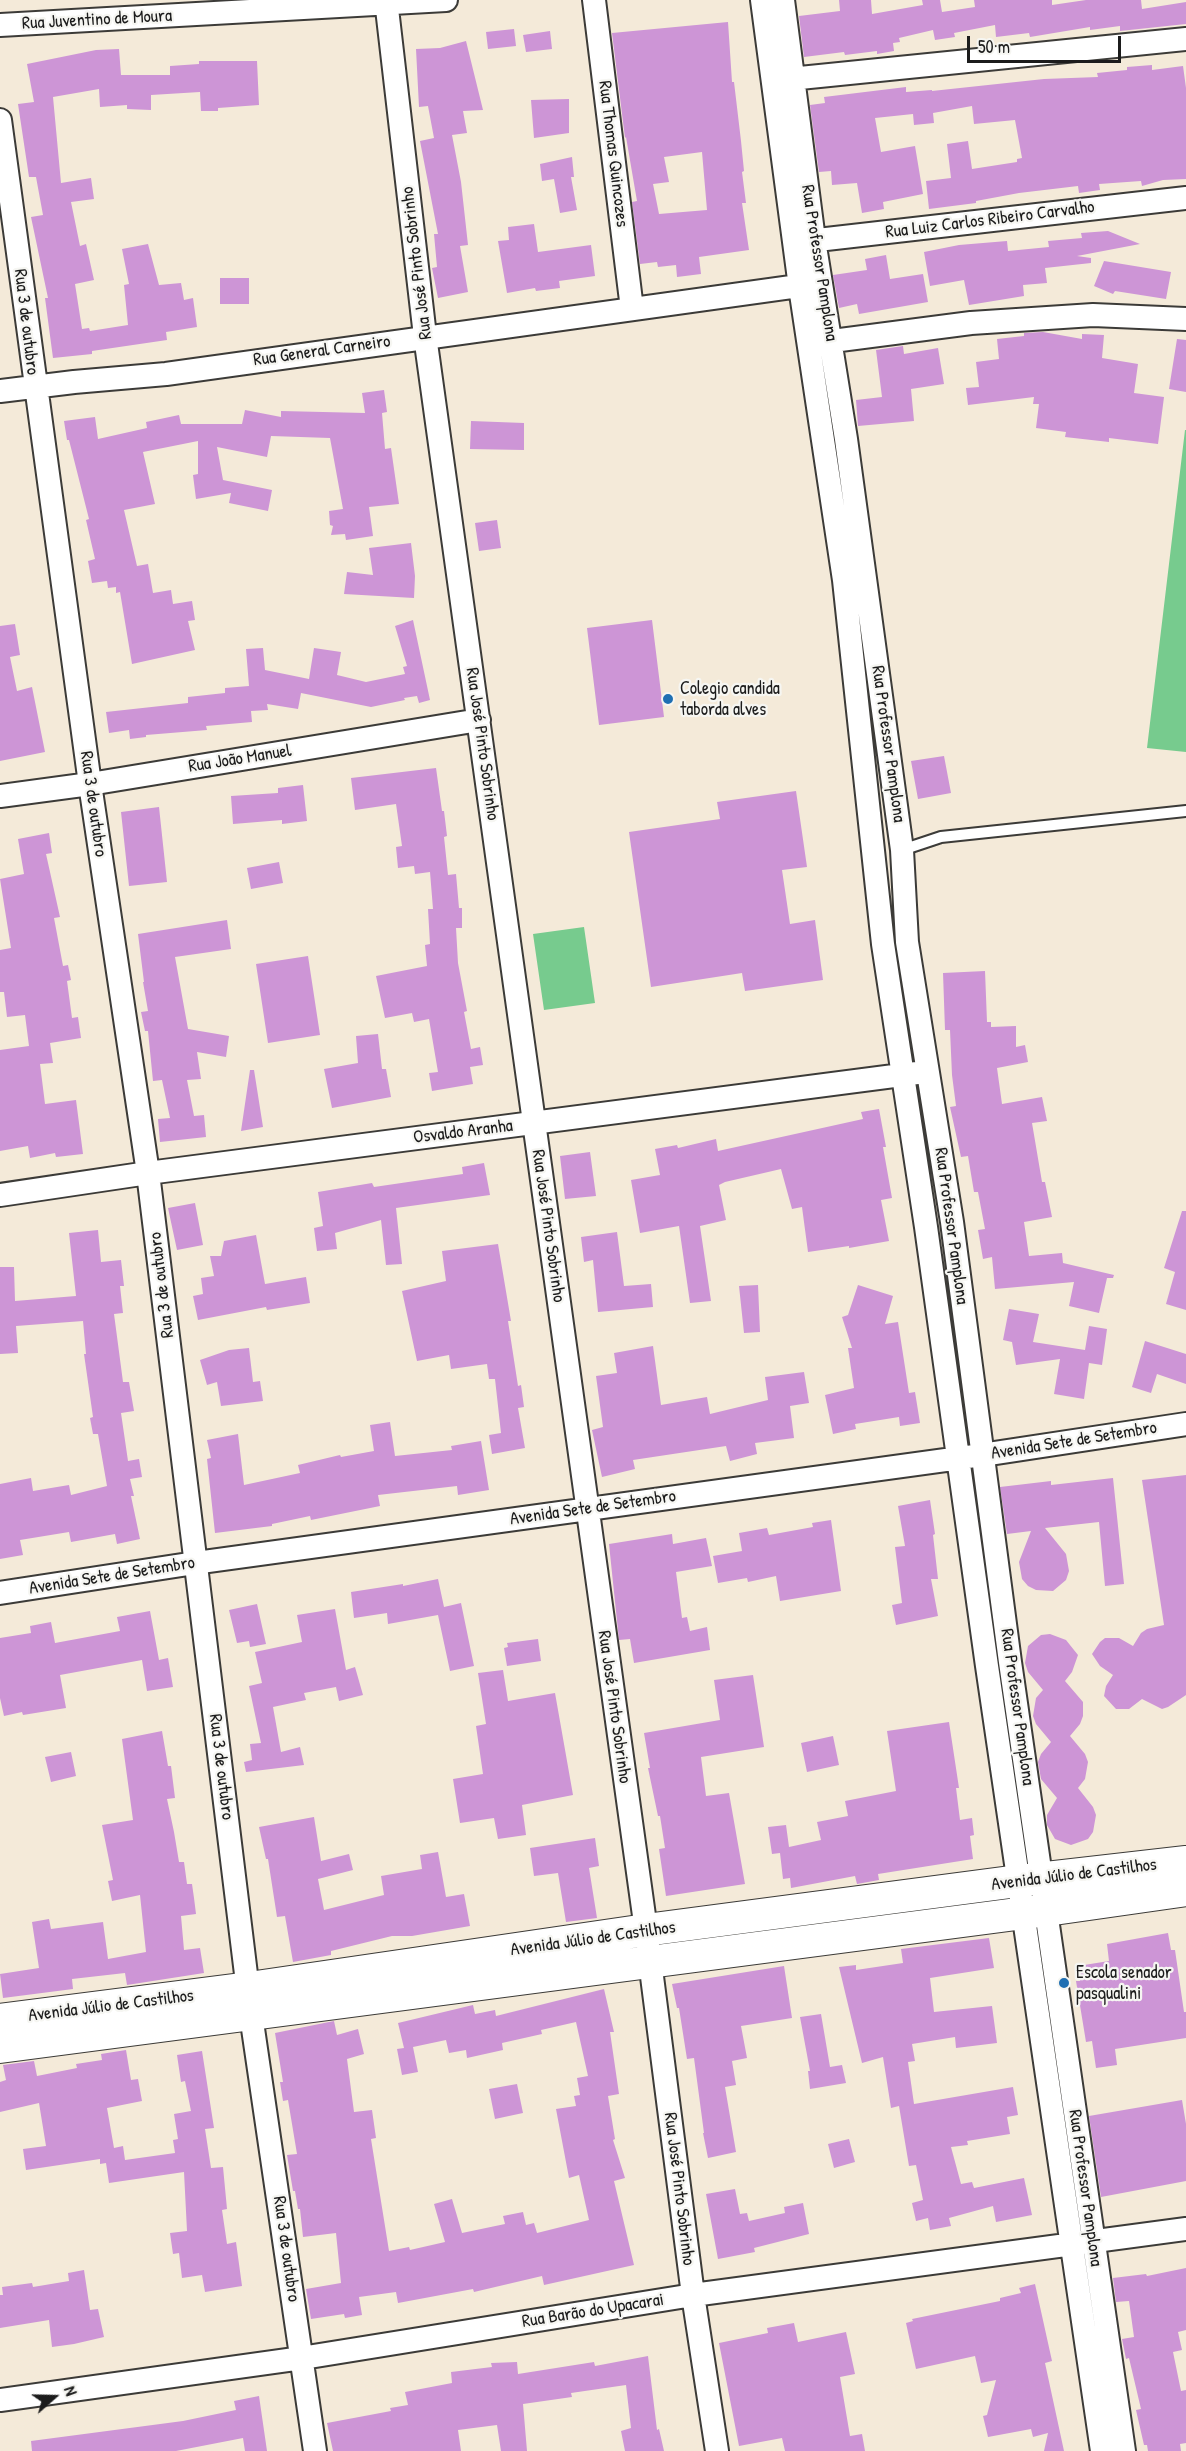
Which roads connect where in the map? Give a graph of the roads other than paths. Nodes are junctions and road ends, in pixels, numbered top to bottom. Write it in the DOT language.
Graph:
graph roads {
  1 [pos="446,0"];
  2 [pos="594,0"];
  3 [pos="762,0"];
  4 [pos="783,0"];
  5 [pos="386,1"];
  6 [pos="0,25"];
  7 [pos="1186,39"];
  8 [pos="783,79"];
  9 [pos="0,120"];
  10 [pos="1186,198"];
  11 [pos="804,242"];
  12 [pos="811,285"];
  13 [pos="632,309"];
  14 [pos="1186,319"];
  15 [pos="425,336"];
  16 [pos="821,343"];
  17 [pos="35,386"];
  18 [pos="0,391"];
  19 [pos="855,579"];
  20 [pos="479,720"];
  21 [pos="90,784"];
  22 [pos="0,796"];
  23 [pos="1186,811"];
  24 [pos="902,850"];
  25 [pos="907,942"];
  26 [pos="883,944"];
  27 [pos="927,1073"];
  28 [pos="902,1074"];
  29 [pos="534,1123"];
  30 [pos="148,1173"];
  31 [pos="0,1195"];
  32 [pos="952,1222"];
  33 [pos="926,1227"];
  34 [pos="1186,1424"];
  35 [pos="982,1455"];
  36 [pos="958,1458"];
  37 [pos="586,1509"];
  38 [pos="195,1563"];
  39 [pos="0,1593"];
  40 [pos="1010,1662"];
  41 [pos="987,1666"];
  42 [pos="1186,1862"];
  43 [pos="1029,1880"];
  44 [pos="1186,1890"];
  45 [pos="920,1895"];
  46 [pos="1035,1911"];
  47 [pos="925,1925"];
  48 [pos="646,1930"];
  49 [pos="650,1962"];
  50 [pos="446,1974"];
  51 [pos="250,2001"];
  52 [pos="132,2017"];
  53 [pos="1062,2017"];
  54 [pos="0,2020"];
  55 [pos="1039,2021"];
  56 [pos="0,2047"];
  57 [pos="1076,2123"];
  58 [pos="1053,2125"];
  59 [pos="1186,2229"];
  60 [pos="1081,2243"];
  61 [pos="693,2295"];
  62 [pos="302,2358"];
  63 [pos="0,2400"];
  64 [pos="1114,2450"];
  65 [pos="315,2451"];
  66 [pos="717,2451"];
  1 -- 5 [label="street, Rua Juventino de Moura"];
  2 -- 13 [label="street, Rua Thomas Quincozes"];
  3 -- 8 [label="street, Rua Professor Pamplona"];
  4 -- 8 [label="street, Rua Professor Pamplona"];
  5 -- 6 [label="street, Rua Juventino de Moura"];
  5 -- 15 [label="street, Rua José Pinto Sobrinho"];
  7 -- 8 [label="street"];
  8 -- 11 [label="street, Rua Professor Pamplona"];
  9 -- 17 [label="street, Rua 3 de outubro"];
  10 -- 11 [label="street, Rua Luiz Carlos Ribeiro Carvalho"];
  11 -- 12 [label="street, Rua Professor Pamplona"];
  12 -- 13 [label="street, Rua General Carneiro"];
  12 -- 16 [label="street, Rua Professor Pamplona"];
  13 -- 15 [label="street, Rua General Carneiro"];
  14 -- 16 [label="street"];
  15 -- 17 [label="street, Rua General Carneiro"];
  15 -- 20 [label="street, Rua José Pinto Sobrinho"];
  16 -- 19 [label="street, Rua Professor Pamplona"];
  17 -- 18 [label="street, Rua General Carneiro"];
  17 -- 21 [label="street, Rua 3 de outubro"];
  19 -- 24 [label="street, Rua Professor Pamplona"];
  19 -- 26 [label="street, Rua Professor Pamplona"];
  20 -- 21 [label="street, Rua João Manuel"];
  20 -- 29 [label="street, Rua José Pinto Sobrinho"];
  21 -- 22 [label="street, Rua João Manuel"];
  21 -- 30 [label="street, Rua 3 de outubro"];
  23 -- 24 [label="lane"];
  24 -- 25 [label="street, Rua Professor Pamplona"];
  25 -- 26 [label="street"];
  25 -- 27 [label="street, Rua Professor Pamplona"];
  26 -- 28 [label="street, Rua Professor Pamplona"];
  27 -- 28 [label="street, Osvaldo Aranha"];
  27 -- 32 [label="street, Rua Professor Pamplona"];
  28 -- 29 [label="street, Osvaldo Aranha"];
  28 -- 33 [label="street, Rua Professor Pamplona"];
  29 -- 30 [label="street, Osvaldo Aranha"];
  29 -- 37 [label="street, Rua José Pinto Sobrinho"];
  30 -- 31 [label="street, Osvaldo Aranha"];
  30 -- 38 [label="street, Rua 3 de outubro"];
  32 -- 33 [label="street"];
  32 -- 35 [label="street, Rua Professor Pamplona"];
  33 -- 36 [label="street, Rua Professor Pamplona"];
  34 -- 35 [label="street, Avenida Sete de Setembro"];
  35 -- 36 [label="street, Avenida Sete de Setembro"];
  35 -- 40 [label="street, Rua Professor Pamplona"];
  36 -- 37 [label="street, Avenida Sete de Setembro"];
  36 -- 41 [label="street, Rua Professor Pamplona"];
  37 -- 38 [label="street, Avenida Sete de Setembro"];
  37 -- 48 [label="street, Rua José Pinto Sobrinho"];
  38 -- 39 [label="street, Avenida Sete de Setembro"];
  38 -- 51 [label="street, Rua 3 de outubro"];
  40 -- 41 [label="street"];
  40 -- 43 [label="street, Rua Professor Pamplona"];
  41 -- 43 [label="street, Rua Professor Pamplona"];
  42 -- 43 [label="street, Avenida Júlio de Castilhos"];
  43 -- 45 [label="street, Avenida Júlio de Castilhos"];
  43 -- 46 [label="street, Rua Professor Pamplona"];
  44 -- 46 [label="street, Avenida Júlio de Castilhos"];
  45 -- 47 [label="street"];
  45 -- 48 [label="street, Avenida Júlio de Castilhos"];
  46 -- 47 [label="street, Avenida Júlio de Castilhos"];
  46 -- 53 [label="street, Rua Professor Pamplona"];
  46 -- 55 [label="street, Rua Professor Pamplona"];
  47 -- 49 [label="street, Avenida Júlio de Castilhos"];
  48 -- 49 [label="street, Rua José Pinto Sobrinho"];
  48 -- 50 [label="street, Avenida Júlio de Castilhos"];
  49 -- 50 [label="street, Avenida Júlio de Castilhos"];
  49 -- 61 [label="street, Rua José Pinto Sobrinho"];
  50 -- 51 [label="street, Avenida Júlio de Castilhos"];
  51 -- 52 [label="street, Avenida Júlio de Castilhos"];
  51 -- 62 [label="street, Rua 3 de outubro"];
  52 -- 54 [label="street, Avenida Júlio de Castilhos"];
  52 -- 56 [label="street, Avenida Júlio de Castilhos"];
  53 -- 55 [label="street"];
  53 -- 57 [label="street, Rua Professor Pamplona"];
  55 -- 58 [label="street, Rua Professor Pamplona"];
  57 -- 58 [label="street"];
  57 -- 60 [label="street, Rua Professor Pamplona"];
  58 -- 60 [label="street, Rua Professor Pamplona"];
  59 -- 60 [label="street, Rua Barão do Upacarai"];
  60 -- 61 [label="street, Rua Barão do Upacarai"];
  60 -- 64 [label="street, Rua Professor Pamplona"];
  61 -- 62 [label="street, Rua Barão do Upacarai"];
  61 -- 66 [label="street, Rua José Pinto Sobrinho"];
  62 -- 63 [label="street, Rua Barão do Upacarai"];
  62 -- 65 [label="street, Rua 3 de outubro"];
}
